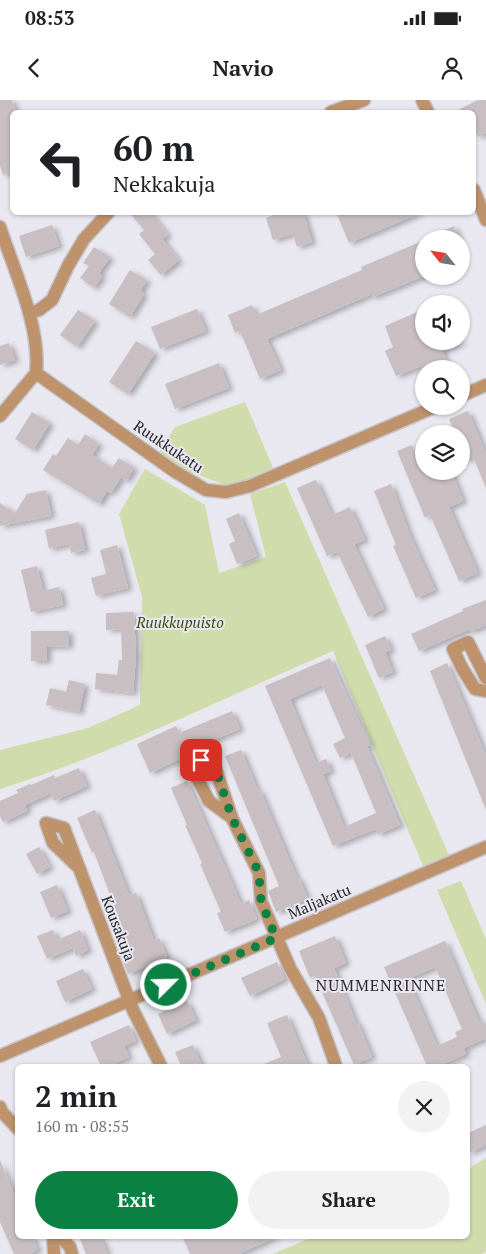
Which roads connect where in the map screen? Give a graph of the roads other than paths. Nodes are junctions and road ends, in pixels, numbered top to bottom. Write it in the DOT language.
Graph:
graph roads {
  1 [pos="364,100"];
  2 [pos="336,110"];
  3 [pos="476,195"];
  4 [pos="106,215"];
  5 [pos="486,220"];
  6 [pos="0,227"];
  7 [pos="2,241"];
  8 [pos="29,313"];
  9 [pos="36,373"];
  10 [pos="486,385"];
  11 [pos="470,392"];
  12 [pos="416,415"];
  13 [pos="0,416"];
  14 [pos="486,678"];
  15 [pos="486,691"];
  16 [pos="232,818"];
  17 [pos="486,847"];
  18 [pos="78,867"];
  19 [pos="276,938"];
  20 [pos="130,1000"];
  21 [pos="0,1056"];
  22 [pos="161,1064"];
  23 [pos="335,1064"];
  24 [pos="0,1107"];
  25 [pos="15,1126"];
  26 [pos="53,1239"];
  27 [pos="63,1239"];
  28 [pos="54,1254"];
  29 [pos="72,1254"];
  1 -- 2 [label="street"];
  3 -- 5 [label="street"];
  4 -- 8 [label="street"];
  6 -- 7 [label="street"];
  7 -- 8 [label="street"];
  8 -- 9 [label="street"];
  9 -- 12 [label="street, Ruukkukatu"];
  9 -- 13 [label="street"];
  10 -- 11 [label="street"];
  14 -- 15 [label="street"];
  16 -- 19 [label="street"];
  17 -- 19 [label="street, Maljakatu"];
  18 -- 20 [label="street, Kousakuja"];
  19 -- 20 [label="street, Maljakatu"];
  19 -- 23 [label="street"];
  20 -- 21 [label="street, Maljakatu"];
  20 -- 22 [label="street, Kousakuja"];
  24 -- 25 [label="street"];
  26 -- 28 [label="street"];
  27 -- 29 [label="street"];
}
